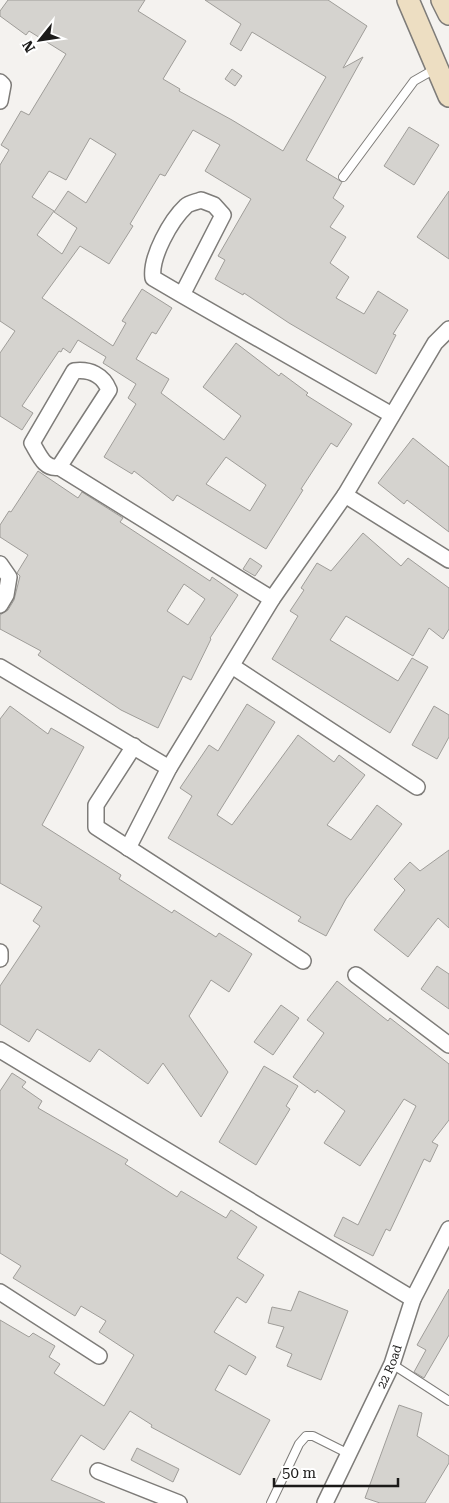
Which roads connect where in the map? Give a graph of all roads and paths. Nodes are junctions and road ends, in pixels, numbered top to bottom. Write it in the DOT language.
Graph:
graph roads {
  1 [pos="408,0"];
  2 [pos="442,0"];
  3 [pos="449,14"];
  4 [pos="437,68"];
  5 [pos="0,82"];
  6 [pos="449,96"];
  7 [pos="0,101"];
  8 [pos="343,177"];
  9 [pos="182,295"];
  10 [pos="449,330"];
  11 [pos="392,415"];
  12 [pos="59,468"];
  13 [pos="345,495"];
  14 [pos="449,560"];
  15 [pos="0,564"];
  16 [pos="272,599"];
  17 [pos="0,605"];
  18 [pos="232,666"];
  19 [pos="0,667"];
  20 [pos="134,746"];
  21 [pos="169,768"];
  22 [pos="417,787"];
  23 [pos="128,848"];
  24 [pos="0,952"];
  25 [pos="0,959"];
  26 [pos="303,961"];
  27 [pos="356,974"];
  28 [pos="449,1045"];
  29 [pos="0,1050"];
  30 [pos="449,1229"];
  31 [pos="0,1292"];
  32 [pos="413,1300"];
  33 [pos="99,1356"];
  34 [pos="392,1364"];
  35 [pos="449,1401"];
  36 [pos="349,1454"];
  37 [pos="98,1470"];
  38 [pos="179,1503"];
  39 [pos="272,1503"];
  40 [pos="325,1503"];
  1 -- 4 [label="street"];
  2 -- 3 [label="street"];
  4 -- 6 [label="street"];
  4 -- 8 [label="lane"];
  5 -- 7 [label="street"];
  9 -- 9 [label="street"];
  9 -- 11 [label="street"];
  10 -- 11 [label="street"];
  11 -- 13 [label="street"];
  12 -- 12 [label="street"];
  12 -- 16 [label="street"];
  13 -- 14 [label="street"];
  13 -- 16 [label="street"];
  15 -- 17 [label="street"];
  16 -- 18 [label="street"];
  18 -- 21 [label="street"];
  18 -- 22 [label="street"];
  19 -- 20 [label="street"];
  20 -- 21 [label="street"];
  20 -- 23 [label="street"];
  21 -- 23 [label="street"];
  23 -- 26 [label="street"];
  24 -- 25 [label="street"];
  27 -- 28 [label="street"];
  29 -- 32 [label="street"];
  30 -- 32 [label="street, 22 Road"];
  31 -- 33 [label="street"];
  32 -- 34 [label="street, 22 Road"];
  34 -- 35 [label="lane"];
  34 -- 36 [label="street, 22 Road"];
  36 -- 39 [label="lane"];
  36 -- 40 [label="street, 22 Road"];
  37 -- 38 [label="street"];
}
